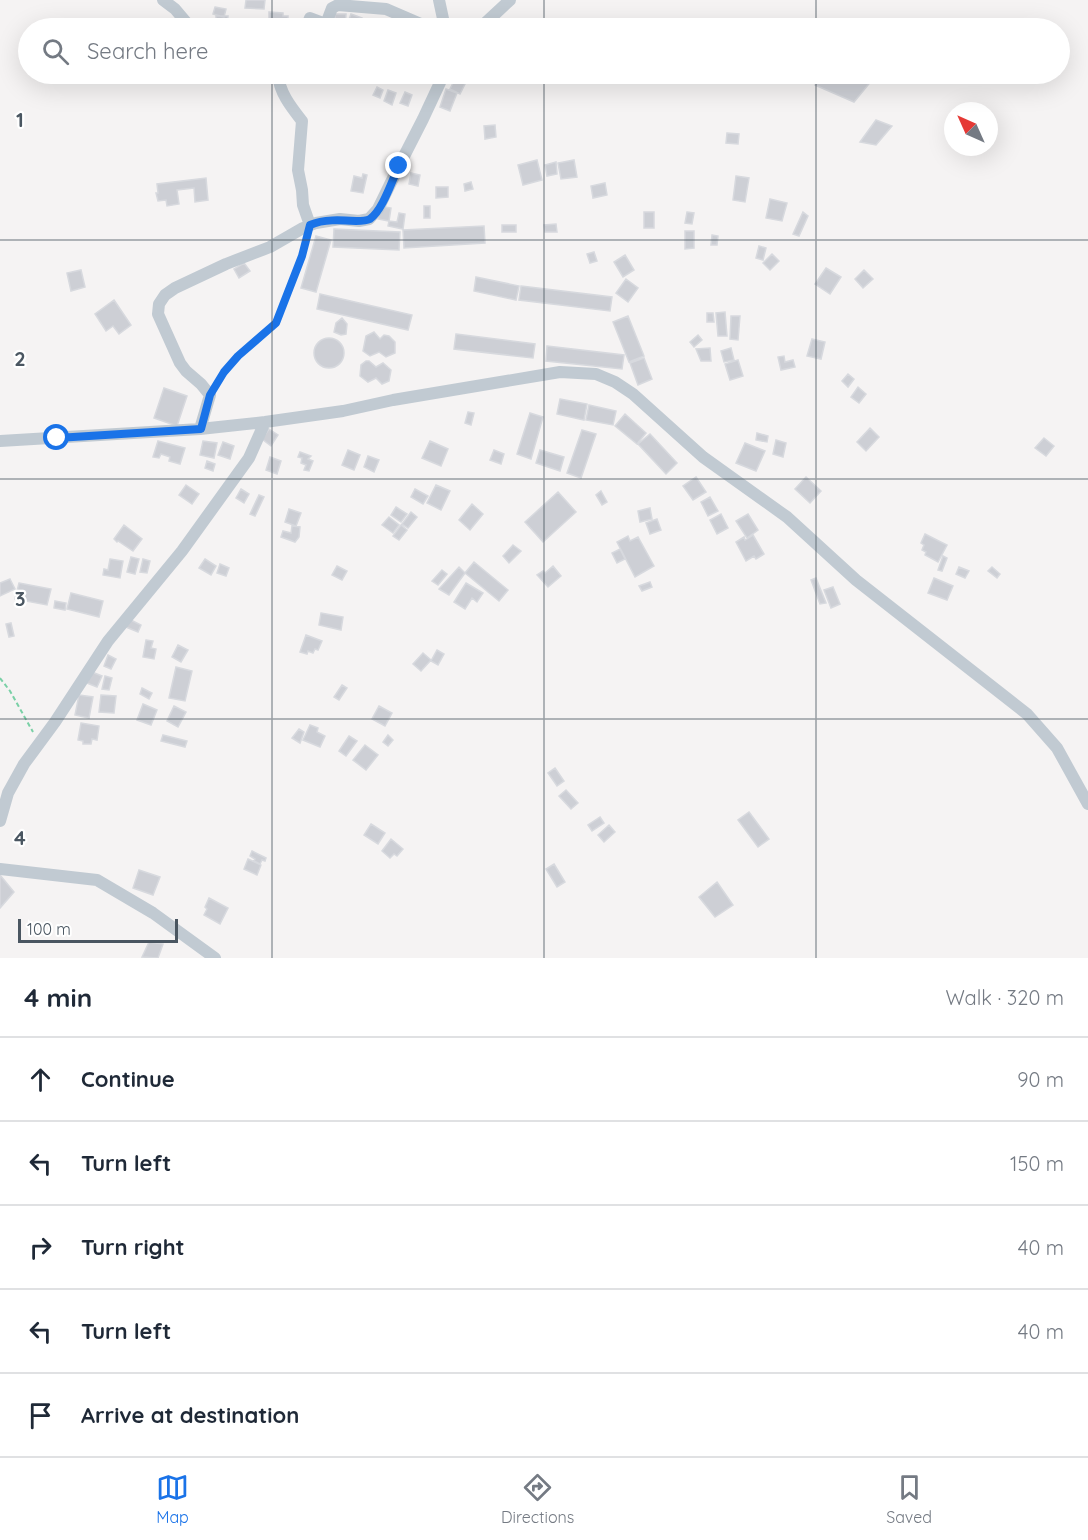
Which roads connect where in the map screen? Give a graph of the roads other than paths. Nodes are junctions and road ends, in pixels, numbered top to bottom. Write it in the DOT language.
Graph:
graph roads {
  1 [pos="163,0"];
  2 [pos="439,0"];
  3 [pos="510,0"];
  4 [pos="182,18"];
  5 [pos="328,18"];
  6 [pos="407,18"];
  7 [pos="443,18"];
  8 [pos="491,18"];
  9 [pos="280,84"];
  10 [pos="439,84"];
  11 [pos="310,225"];
  12 [pos="265,422"];
  13 [pos="201,429"];
  14 [pos="0,441"];
  15 [pos="1088,804"];
  16 [pos="0,821"];
  17 [pos="0,870"];
  18 [pos="214,958"];
  1 -- 4 [label="street"];
  2 -- 7 [label="street"];
  3 -- 8 [label="street"];
  5 -- 6 [label="street"];
  9 -- 11 [label="street"];
  10 -- 11 [label="street"];
  11 -- 13 [label="street"];
  12 -- 13 [label="street"];
  12 -- 15 [label="street"];
  12 -- 16 [label="street"];
  13 -- 14 [label="street"];
  17 -- 18 [label="street"];
}
